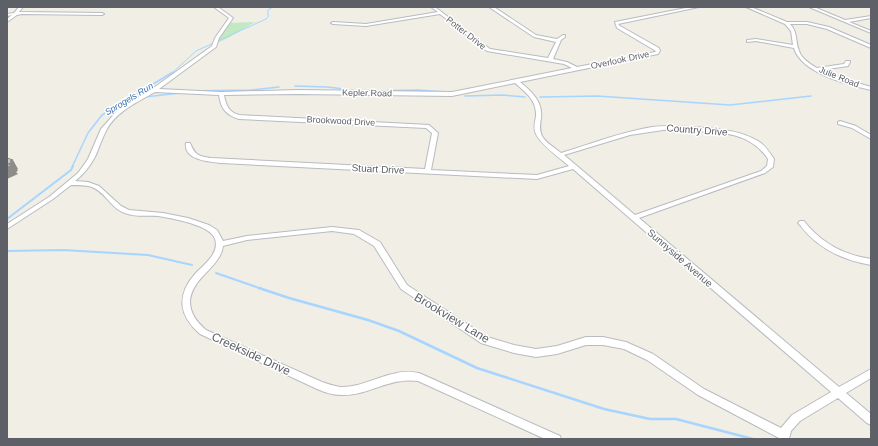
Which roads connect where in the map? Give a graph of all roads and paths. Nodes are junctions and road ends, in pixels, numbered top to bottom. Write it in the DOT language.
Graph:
graph roads {
  1 [pos="21,7"];
  2 [pos="216,7"];
  3 [pos="433,7"];
  4 [pos="491,7"];
  5 [pos="697,7"];
  6 [pos="748,7"];
  7 [pos="811,7"];
  8 [pos="441,13"];
  9 [pos="16,14"];
  10 [pos="102,14"];
  11 [pos="7,15"];
  12 [pos="871,17"];
  13 [pos="845,21"];
  14 [pos="7,22"];
  15 [pos="334,23"];
  16 [pos="786,23"];
  17 [pos="871,32"];
  18 [pos="564,36"];
  19 [pos="558,41"];
  20 [pos="749,41"];
  21 [pos="796,47"];
  22 [pos="871,47"];
  23 [pos="550,60"];
  24 [pos="848,62"];
  25 [pos="577,69"];
  26 [pos="818,69"];
  27 [pos="517,82"];
  28 [pos="871,89"];
  29 [pos="154,90"];
  30 [pos="221,94"];
  31 [pos="840,123"];
  32 [pos="871,137"];
  33 [pos="188,144"];
  34 [pos="559,155"];
  35 [pos="574,167"];
  36 [pos="428,171"];
  37 [pos="70,183"];
  38 [pos="633,218"];
  39 [pos="802,223"];
  40 [pos="7,227"];
  41 [pos="220,244"];
  42 [pos="871,262"];
  43 [pos="871,373"];
  44 [pos="838,393"];
  45 [pos="871,420"];
  46 [pos="784,437"];
  47 [pos="556,439"];
  1 -- 9 [label="street"];
  2 -- 29 [label="street"];
  3 -- 8 [label="street, Potter Drive"];
  4 -- 19 [label="street"];
  5 -- 25 [label="street, Overlook Drive"];
  6 -- 16 [label="street"];
  7 -- 13 [label="street"];
  8 -- 15 [label="street"];
  8 -- 23 [label="street, Potter Drive"];
  9 -- 10 [label="street"];
  9 -- 11 [label="street"];
  9 -- 14 [label="street"];
  12 -- 13 [label="street"];
  13 -- 17 [label="street"];
  16 -- 21 [label="street, Julie Road"];
  16 -- 22 [label="street"];
  18 -- 19 [label="street"];
  19 -- 23 [label="street"];
  20 -- 21 [label="street"];
  21 -- 26 [label="street, Julie Road"];
  23 -- 25 [label="street, Potter Drive"];
  24 -- 26 [label="street"];
  25 -- 27 [label="street, Kepler Road"];
  26 -- 28 [label="street, Julie Road"];
  27 -- 30 [label="street, Kepler Road"];
  27 -- 34 [label="street, Sunnyside Avenue"];
  29 -- 30 [label="street, Kepler Road"];
  29 -- 37 [label="street"];
  30 -- 36 [label="street, Brookwood Drive"];
  31 -- 32 [label="street"];
  33 -- 36 [label="street, Stuart Drive"];
  34 -- 35 [label="street, Sunnyside Avenue"];
  34 -- 38 [label="street, Country Drive"];
  35 -- 36 [label="street, Stuart Drive"];
  35 -- 38 [label="street, Sunnyside Avenue"];
  37 -- 40 [label="street"];
  37 -- 41 [label="street"];
  38 -- 44 [label="street, Sunnyside Avenue"];
  39 -- 42 [label="street"];
  41 -- 46 [label="street, Brookview Lane"];
  41 -- 47 [label="street, Creekside Drive"];
  43 -- 44 [label="street"];
  44 -- 45 [label="street, Sunnyside Avenue"];
  44 -- 46 [label="street"];
}
